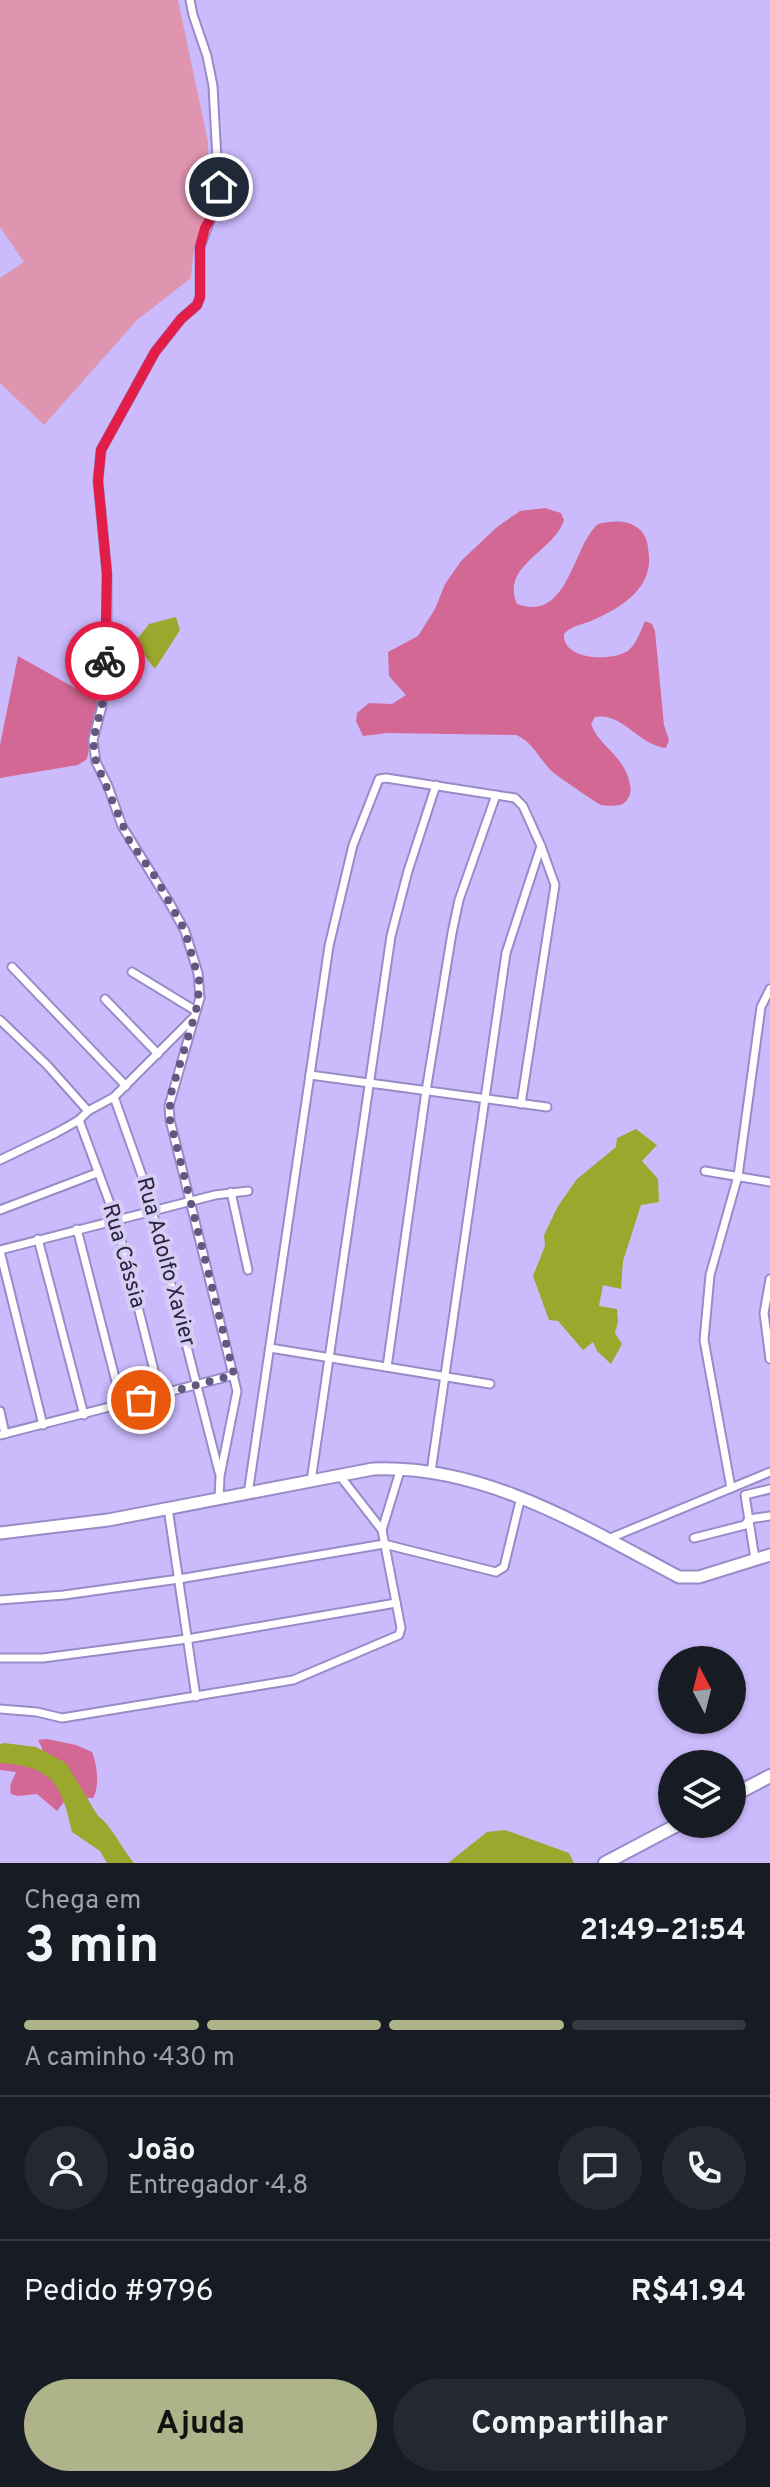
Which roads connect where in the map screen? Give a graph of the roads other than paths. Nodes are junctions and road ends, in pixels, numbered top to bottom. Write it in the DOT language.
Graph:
graph roads {
  1 [pos="190,0"];
  2 [pos="436,785"];
  3 [pos="496,795"];
  4 [pos="541,846"];
  5 [pos="12,967"];
  6 [pos="132,972"];
  7 [pos="770,989"];
  8 [pos="105,999"];
  9 [pos="196,1013"];
  10 [pos="0,1020"];
  11 [pos="158,1054"];
  12 [pos="310,1075"];
  13 [pos="370,1082"];
  14 [pos="126,1086"];
  15 [pos="426,1091"];
  16 [pos="114,1097"];
  17 [pos="484,1099"];
  18 [pos="521,1104"];
  19 [pos="547,1107"];
  20 [pos="88,1111"];
  21 [pos="79,1120"];
  22 [pos="0,1160"];
  23 [pos="705,1171"];
  24 [pos="97,1173"];
  25 [pos="738,1176"];
  26 [pos="770,1182"];
  27 [pos="248,1191"];
  28 [pos="231,1192"];
  29 [pos="192,1201"];
  30 [pos="0,1210"];
  31 [pos="152,1210"];
  32 [pos="116,1220"];
  33 [pos="77,1229"];
  34 [pos="38,1239"];
  35 [pos="0,1250"];
  36 [pos="248,1270"];
  37 [pos="770,1279"];
  38 [pos="768,1338"];
  39 [pos="270,1348"];
  40 [pos="328,1358"];
  41 [pos="770,1359"];
  42 [pos="387,1367"];
  43 [pos="234,1375"];
  44 [pos="445,1377"];
  45 [pos="490,1384"];
  46 [pos="197,1385"];
  47 [pos="160,1394"];
  48 [pos="122,1405"];
  49 [pos="0,1411"];
  50 [pos="84,1415"];
  51 [pos="43,1425"];
  52 [pos="3,1435"];
  53 [pos="401,1468"];
  54 [pos="431,1472"];
  55 [pos="770,1472"];
  56 [pos="220,1476"];
  57 [pos="340,1476"];
  58 [pos="311,1481"];
  59 [pos="731,1488"];
  60 [pos="770,1489"];
  61 [pos="248,1494"];
  62 [pos="521,1497"];
  63 [pos="219,1499"];
  64 [pos="168,1508"];
  65 [pos="770,1516"];
  66 [pos="749,1519"];
  67 [pos="382,1530"];
  68 [pos="0,1533"];
  69 [pos="694,1538"];
  70 [pos="606,1540"];
  71 [pos="384,1544"];
  72 [pos="770,1555"];
  73 [pos="755,1559"];
  74 [pos="179,1579"];
  75 [pos="0,1600"];
  76 [pos="396,1603"];
  77 [pos="187,1639"];
  78 [pos="0,1658"];
  79 [pos="196,1697"];
  80 [pos="0,1709"];
  81 [pos="770,1776"];
  82 [pos="746,1789"];
  83 [pos="658,1835"];
  84 [pos="605,1863"];
  1 -- 9 [label="street"];
  2 -- 3 [label="street"];
  2 -- 12 [label="street"];
  2 -- 13 [label="street"];
  3 -- 4 [label="street"];
  3 -- 15 [label="street"];
  4 -- 17 [label="street"];
  4 -- 18 [label="street"];
  5 -- 14 [label="street"];
  6 -- 9 [label="street"];
  7 -- 25 [label="street"];
  8 -- 11 [label="street"];
  9 -- 11 [label="street"];
  9 -- 29 [label="street"];
  10 -- 20 [label="street"];
  11 -- 14 [label="street"];
  12 -- 13 [label="street"];
  12 -- 39 [label="street"];
  13 -- 15 [label="street"];
  13 -- 40 [label="street"];
  14 -- 16 [label="street"];
  15 -- 17 [label="street"];
  15 -- 42 [label="street"];
  16 -- 20 [label="street"];
  16 -- 31 [label="street, Rua Adolfo Xavier"];
  17 -- 18 [label="street"];
  17 -- 44 [label="street"];
  18 -- 19 [label="street"];
  20 -- 21 [label="street"];
  21 -- 22 [label="street"];
  21 -- 24 [label="street, Rua Cássia"];
  23 -- 25 [label="street"];
  24 -- 30 [label="street"];
  24 -- 32 [label="street, Rua Cássia"];
  25 -- 26 [label="street"];
  25 -- 59 [label="street"];
  27 -- 28 [label="street"];
  28 -- 29 [label="street"];
  28 -- 36 [label="street"];
  29 -- 31 [label="street"];
  29 -- 43 [label="street"];
  31 -- 32 [label="street"];
  31 -- 46 [label="street, Rua Adolfo Xavier"];
  32 -- 33 [label="street"];
  32 -- 47 [label="street, Rua Cássia"];
  33 -- 34 [label="street"];
  33 -- 48 [label="street"];
  34 -- 35 [label="street"];
  34 -- 50 [label="street"];
  35 -- 51 [label="street"];
  37 -- 38 [label="street"];
  38 -- 41 [label="street"];
  39 -- 40 [label="street"];
  39 -- 61 [label="street"];
  40 -- 42 [label="street"];
  40 -- 58 [label="street"];
  42 -- 44 [label="street"];
  43 -- 46 [label="street"];
  43 -- 56 [label="street"];
  44 -- 45 [label="street"];
  44 -- 54 [label="street"];
  46 -- 47 [label="street"];
  46 -- 56 [label="street, Rua Adolfo Xavier"];
  47 -- 48 [label="street"];
  48 -- 50 [label="street"];
  49 -- 52 [label="street"];
  50 -- 51 [label="street"];
  51 -- 52 [label="street"];
  53 -- 54 [label="main road"];
  53 -- 57 [label="main road"];
  53 -- 67 [label="street"];
  54 -- 62 [label="main road"];
  55 -- 59 [label="street"];
  56 -- 63 [label="street"];
  57 -- 58 [label="main road"];
  57 -- 67 [label="street"];
  58 -- 61 [label="main road"];
  59 -- 70 [label="street"];
  60 -- 66 [label="street"];
  61 -- 63 [label="main road"];
  62 -- 70 [label="main road"];
  62 -- 71 [label="street"];
  63 -- 64 [label="main road"];
  64 -- 68 [label="main road"];
  64 -- 74 [label="street"];
  65 -- 66 [label="street"];
  66 -- 69 [label="street"];
  66 -- 73 [label="street"];
  67 -- 71 [label="street"];
  70 -- 73 [label="main road"];
  71 -- 74 [label="street"];
  71 -- 76 [label="street"];
  72 -- 73 [label="main road"];
  74 -- 75 [label="street"];
  74 -- 77 [label="street"];
  76 -- 77 [label="street"];
  76 -- 79 [label="street"];
  77 -- 78 [label="street"];
  77 -- 79 [label="street"];
  79 -- 80 [label="street"];
  81 -- 82 [label="main road"];
  83 -- 84 [label="main road"];
}
